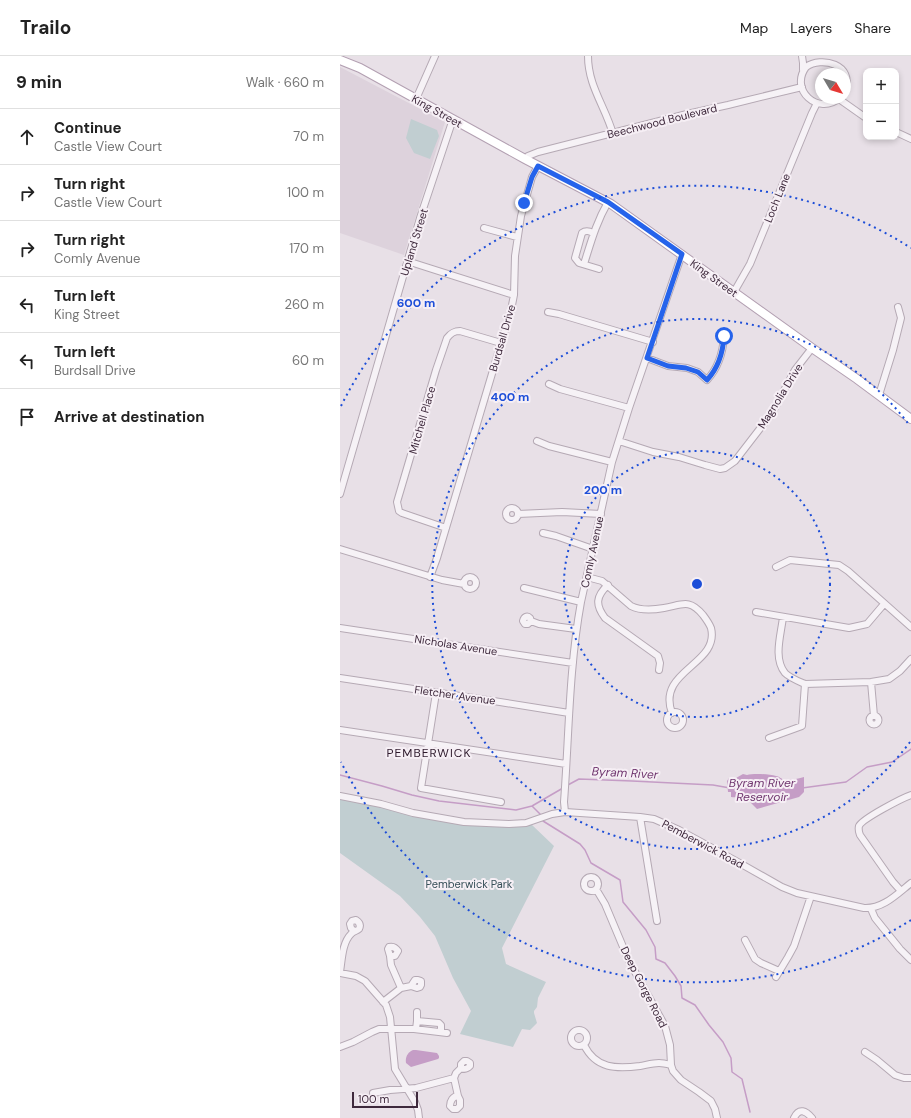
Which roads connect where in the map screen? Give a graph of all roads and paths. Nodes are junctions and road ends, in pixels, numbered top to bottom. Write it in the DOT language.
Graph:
graph roads {
  1 [pos="434,56"];
  2 [pos="588,56"];
  3 [pos="802,56"];
  4 [pos="814,58"];
  5 [pos="833,58"];
  6 [pos="340,60"];
  7 [pos="843,68"];
  8 [pos="802,73"];
  9 [pos="802,87"];
  10 [pos="416,99"];
  11 [pos="815,102"];
  12 [pos="816,104"];
  13 [pos="847,104"];
  14 [pos="863,116"];
  15 [pos="453,120"];
  16 [pos="899,133"];
  17 [pos="613,134"];
  18 [pos="911,139"];
  19 [pos="525,159"];
  20 [pos="538,166"];
  21 [pos="608,202"];
  22 [pos="484,228"];
  23 [pos="593,233"];
  24 [pos="517,237"];
  25 [pos="682,254"];
  26 [pos="407,261"];
  27 [pos="584,264"];
  28 [pos="599,269"];
  29 [pos="734,292"];
  30 [pos="514,295"];
  31 [pos="898,307"];
  32 [pos="548,312"];
  33 [pos="724,336"];
  34 [pos="653,342"];
  35 [pos="501,343"];
  36 [pos="812,348"];
  37 [pos="647,358"];
  38 [pos="549,384"];
  39 [pos="880,396"];
  40 [pos="629,408"];
  41 [pos="911,419"];
  42 [pos="619,440"];
  43 [pos="537,441"];
  44 [pos="612,462"];
  45 [pos="340,494"];
  46 [pos="518,514"];
  47 [pos="601,514"];
  48 [pos="446,528"];
  49 [pos="543,533"];
  50 [pos="340,549"];
  51 [pos="593,549"];
  52 [pos="776,567"];
  53 [pos="430,577"];
  54 [pos="587,577"];
  55 [pos="464,584"];
  56 [pos="608,585"];
  57 [pos="524,588"];
  58 [pos="581,602"];
  59 [pos="884,604"];
  60 [pos="756,612"];
  61 [pos="783,617"];
  62 [pos="531,621"];
  63 [pos="911,627"];
  64 [pos="340,628"];
  65 [pos="576,629"];
  66 [pos="911,659"];
  67 [pos="573,663"];
  68 [pos="659,670"];
  69 [pos="340,678"];
  70 [pos="871,682"];
  71 [pos="805,684"];
  72 [pos="436,692"];
  73 [pos="672,713"];
  74 [pos="569,714"];
  75 [pos="874,716"];
  76 [pos="340,730"];
  77 [pos="769,738"];
  78 [pos="429,742"];
  79 [pos="566,764"];
  80 [pos="911,795"];
  81 [pos="340,796"];
  82 [pos="501,802"];
  83 [pos="565,812"];
  84 [pos="640,817"];
  85 [pos="911,882"];
  86 [pos="596,889"];
  87 [pos="901,891"];
  88 [pos="811,896"];
  89 [pos="871,909"];
  90 [pos="657,921"];
  91 [pos="354,931"];
  92 [pos="745,940"];
  93 [pos="342,951"];
  94 [pos="390,956"];
  95 [pos="911,960"];
  96 [pos="340,972"];
  97 [pos="411,986"];
  98 [pos="401,988"];
  99 [pos="383,1002"];
  100 [pos="417,1012"];
  101 [pos="417,1021"];
  102 [pos="392,1029"];
  103 [pos="416,1029"];
  104 [pos="584,1045"];
  105 [pos="340,1046"];
  106 [pos="865,1052"];
  107 [pos="671,1065"];
  108 [pos="461,1068"];
  109 [pos="454,1078"];
  110 [pos="911,1078"];
  111 [pos="408,1089"];
  112 [pos="372,1093"];
  113 [pos="458,1096"];
  114 [pos="419,1118"];
  115 [pos="717,1118"];
  116 [pos="794,1118"];
  117 [pos="812,1118"];
  1 -- 10 [label="street"];
  2 -- 17 [label="street"];
  3 -- 8 [label="street"];
  4 -- 5 [label="street"];
  4 -- 8 [label="street"];
  5 -- 7 [label="street"];
  6 -- 10 [label="main road, King Street"];
  8 -- 9 [label="street"];
  9 -- 11 [label="street"];
  9 -- 17 [label="street, Beechwood Boulevard"];
  10 -- 15 [label="main road, King Street"];
  12 -- 29 [label="street, Loch Lane"];
  13 -- 14 [label="street"];
  15 -- 19 [label="main road, King Street"];
  15 -- 26 [label="street, Upland Street"];
  16 -- 18 [label="street"];
  17 -- 19 [label="street, Beechwood Boulevard"];
  19 -- 20 [label="main road, King Street"];
  20 -- 21 [label="main road, King Street"];
  20 -- 24 [label="street, Burdsall Drive"];
  21 -- 23 [label="street"];
  21 -- 25 [label="main road, King Street"];
  22 -- 24 [label="street"];
  23 -- 27 [label="street"];
  23 -- 27 [label="street"];
  24 -- 30 [label="street, Burdsall Drive"];
  25 -- 29 [label="main road, King Street"];
  25 -- 34 [label="street, Comly Avenue"];
  26 -- 30 [label="street"];
  26 -- 45 [label="street, Upland Street"];
  27 -- 28 [label="street"];
  29 -- 36 [label="main road, King Street"];
  30 -- 35 [label="street, Burdsall Drive"];
  31 -- 39 [label="street"];
  32 -- 34 [label="street"];
  33 -- 37 [label="street"];
  34 -- 37 [label="street, Comly Avenue"];
  35 -- 48 [label="street, Burdsall Drive"];
  35 -- 48 [label="street, Mitchell Place"];
  36 -- 39 [label="main road, King Street"];
  36 -- 42 [label="street, Magnolia Drive"];
  37 -- 40 [label="street, Comly Avenue"];
  38 -- 40 [label="street"];
  39 -- 41 [label="main road, King Street"];
  40 -- 42 [label="street, Comly Avenue"];
  42 -- 44 [label="street, Comly Avenue"];
  43 -- 44 [label="street"];
  44 -- 47 [label="street, Comly Avenue"];
  46 -- 47 [label="street"];
  47 -- 51 [label="street, Comly Avenue"];
  48 -- 53 [label="street, Burdsall Drive"];
  49 -- 51 [label="street"];
  50 -- 53 [label="street"];
  51 -- 54 [label="street, Comly Avenue"];
  52 -- 59 [label="street"];
  53 -- 55 [label="street"];
  54 -- 56 [label="street"];
  54 -- 58 [label="street, Comly Avenue"];
  56 -- 68 [label="street"];
  56 -- 73 [label="street"];
  57 -- 58 [label="street"];
  58 -- 65 [label="street, Comly Avenue"];
  59 -- 61 [label="street"];
  59 -- 63 [label="street"];
  60 -- 61 [label="street"];
  61 -- 71 [label="street"];
  62 -- 65 [label="street"];
  64 -- 67 [label="street, Nicholas Avenue"];
  65 -- 67 [label="street, Comly Avenue"];
  66 -- 70 [label="street"];
  67 -- 74 [label="street, Comly Avenue"];
  69 -- 72 [label="street, Fletcher Avenue"];
  70 -- 71 [label="street"];
  70 -- 75 [label="street"];
  71 -- 77 [label="street"];
  72 -- 74 [label="street, Fletcher Avenue"];
  72 -- 78 [label="street"];
  74 -- 79 [label="street, Comly Avenue"];
  76 -- 78 [label="street"];
  78 -- 79 [label="street"];
  78 -- 82 [label="street"];
  79 -- 83 [label="street, Comly Avenue"];
  80 -- 87 [label="street"];
  81 -- 83 [label="street, Pemberwick Road"];
  83 -- 84 [label="street, Pemberwick Road"];
  84 -- 88 [label="street, Pemberwick Road"];
  84 -- 90 [label="street"];
  85 -- 87 [label="street"];
  86 -- 107 [label="street, Deep Gorge Road"];
  87 -- 89 [label="street"];
  88 -- 89 [label="street, Pemberwick Road"];
  88 -- 92 [label="street"];
  89 -- 95 [label="street"];
  91 -- 93 [label="street"];
  93 -- 96 [label="street"];
  94 -- 98 [label="street"];
  96 -- 99 [label="street"];
  97 -- 98 [label="street"];
  98 -- 99 [label="street"];
  99 -- 102 [label="street"];
  100 -- 101 [label="street"];
  101 -- 103 [label="street"];
  101 -- 103 [label="street"];
  102 -- 103 [label="street"];
  102 -- 105 [label="street"];
  102 -- 111 [label="street"];
  104 -- 107 [label="street"];
  106 -- 110 [label="street"];
  107 -- 115 [label="street"];
  108 -- 109 [label="street"];
  109 -- 111 [label="street"];
  109 -- 113 [label="street"];
  111 -- 112 [label="street"];
  111 -- 114 [label="street"];
  116 -- 117 [label="street"];
}
